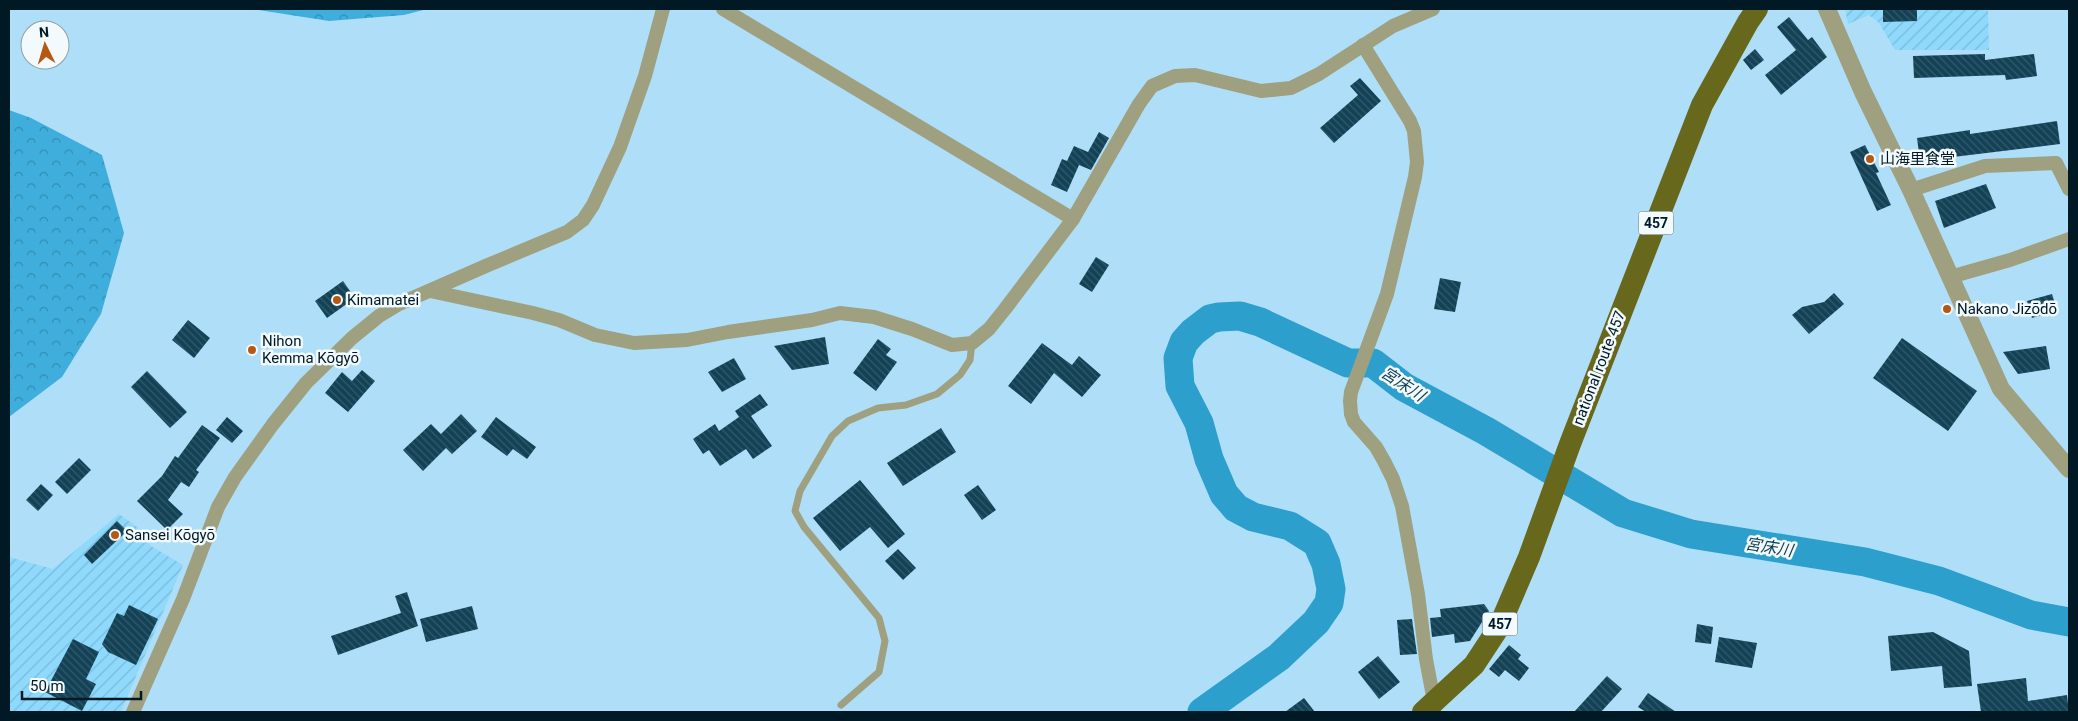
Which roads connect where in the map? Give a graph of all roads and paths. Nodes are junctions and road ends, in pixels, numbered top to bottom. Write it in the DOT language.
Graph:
graph roads {
  1 [pos="663,9"];
  2 [pos="723,9"];
  3 [pos="1433,9"];
  4 [pos="1757,9"];
  5 [pos="1826,9"];
  6 [pos="1363,45"];
  7 [pos="2069,189"];
  8 [pos="1911,190"];
  9 [pos="1072,219"];
  10 [pos="2069,239"];
  11 [pos="1950,277"];
  12 [pos="430,291"];
  13 [pos="972,343"];
  14 [pos="2069,469"];
  15 [pos="841,705"];
  16 [pos="1431,709"];
  17 [pos="133,712"];
  1 -- 12 [label="street"];
  2 -- 9 [label="street"];
  3 -- 6 [label="street"];
  4 -- 16 [label="highway, national route 457 / 457"];
  5 -- 8 [label="street"];
  6 -- 9 [label="street"];
  6 -- 16 [label="street"];
  7 -- 8 [label="street"];
  8 -- 11 [label="street"];
  9 -- 13 [label="street"];
  10 -- 11 [label="street"];
  11 -- 14 [label="street"];
  12 -- 13 [label="street"];
  12 -- 17 [label="street"];
  13 -- 15 [label="lane"];
}
